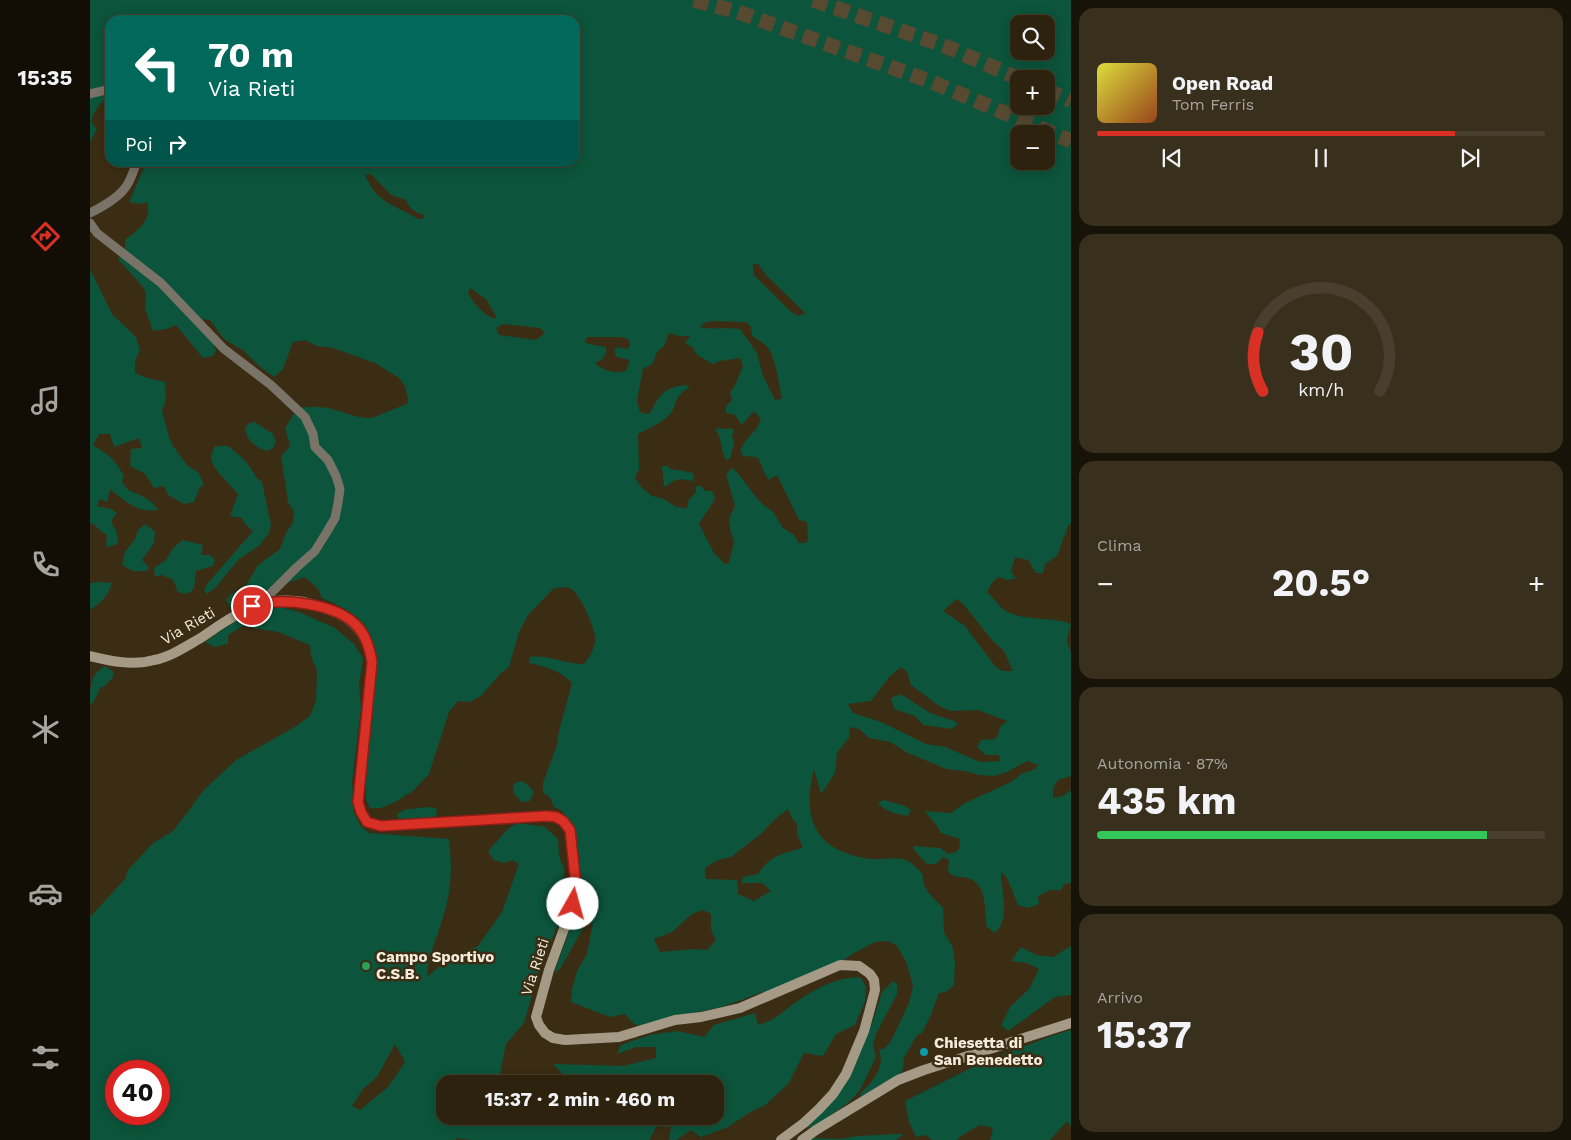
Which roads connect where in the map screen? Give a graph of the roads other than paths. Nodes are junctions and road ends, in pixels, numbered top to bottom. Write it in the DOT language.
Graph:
graph roads {
  1 [pos="105,90"];
  2 [pos="90,94"];
  3 [pos="135,167"];
  4 [pos="90,213"];
  5 [pos="90,223"];
  6 [pos="262,602"];
  7 [pos="90,656"];
  8 [pos="1071,1023"];
  9 [pos="781,1140"];
  10 [pos="802,1140"];
  1 -- 2 [label="street"];
  3 -- 4 [label="street"];
  5 -- 6 [label="street"];
  6 -- 7 [label="street, Via Rieti"];
  6 -- 9 [label="street, Via Rieti"];
  8 -- 10 [label="street"];
}
